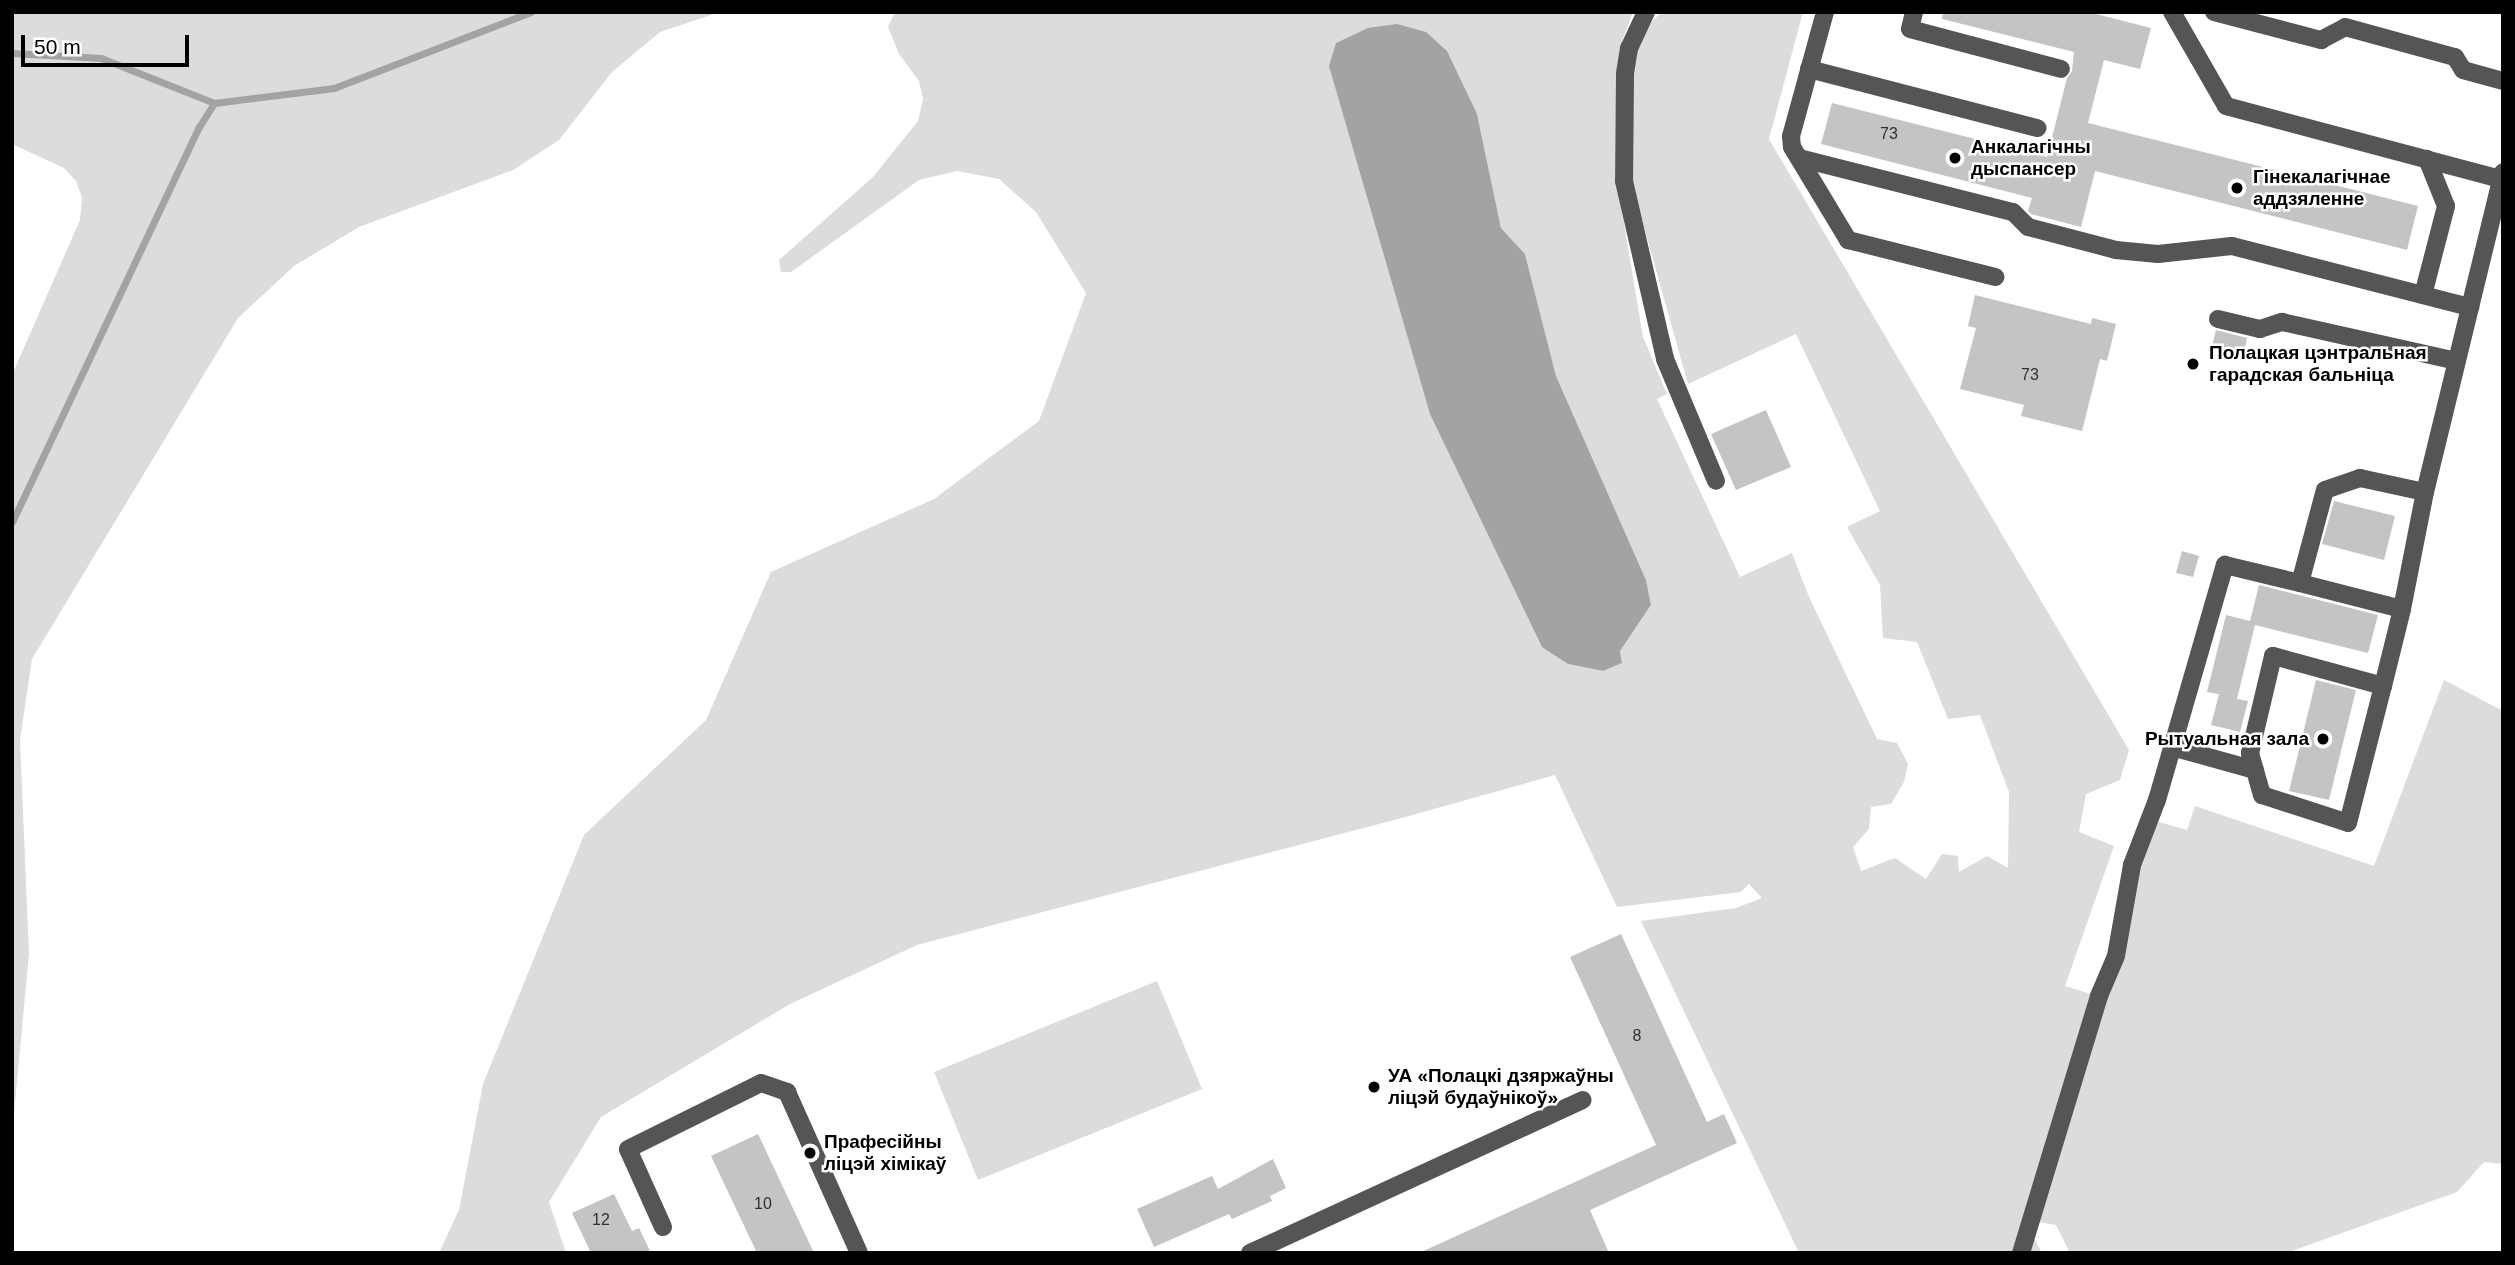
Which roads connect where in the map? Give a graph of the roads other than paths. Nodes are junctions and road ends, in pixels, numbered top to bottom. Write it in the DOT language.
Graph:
graph roads {
  1 [pos="1646,12"];
  2 [pos="1825,12"];
  3 [pos="1914,12"];
  4 [pos="2172,12"];
  5 [pos="2214,12"];
  6 [pos="1809,69"];
  7 [pos="2061,69"];
  8 [pos="2503,81"];
  9 [pos="2037,128"];
  10 [pos="1799,158"];
  11 [pos="2427,159"];
  12 [pos="2502,176"];
  13 [pos="1995,277"];
  14 [pos="2423,295"];
  15 [pos="2470,307"];
  16 [pos="2218,319"];
  17 [pos="2458,361"];
  18 [pos="1716,481"];
  19 [pos="2425,492"];
  20 [pos="2300,583"];
  21 [pos="2402,609"];
  22 [pos="2383,686"];
  23 [pos="2172,747"];
  24 [pos="2255,770"];
  25 [pos="1583,1100"];
  26 [pos="663,1227"];
  27 [pos="859,1253"];
  28 [pos="1250,1253"];
  29 [pos="2021,1253"];
  1 -- 18 [label="lane"];
  2 -- 6 [label="lane"];
  3 -- 7 [label="lane"];
  4 -- 11 [label="lane"];
  5 -- 8 [label="lane"];
  6 -- 9 [label="lane"];
  6 -- 10 [label="lane"];
  10 -- 13 [label="lane"];
  10 -- 14 [label="lane"];
  11 -- 12 [label="lane"];
  11 -- 14 [label="lane"];
  12 -- 15 [label="lane"];
  14 -- 15 [label="lane"];
  15 -- 17 [label="lane"];
  16 -- 17 [label="lane"];
  17 -- 19 [label="lane"];
  19 -- 20 [label="lane"];
  19 -- 21 [label="lane"];
  20 -- 21 [label="lane"];
  20 -- 23 [label="lane"];
  21 -- 22 [label="lane"];
  22 -- 24 [label="lane"];
  22 -- 24 [label="lane"];
  23 -- 24 [label="lane"];
  23 -- 29 [label="lane"];
  25 -- 28 [label="lane"];
  26 -- 27 [label="lane"];
}
